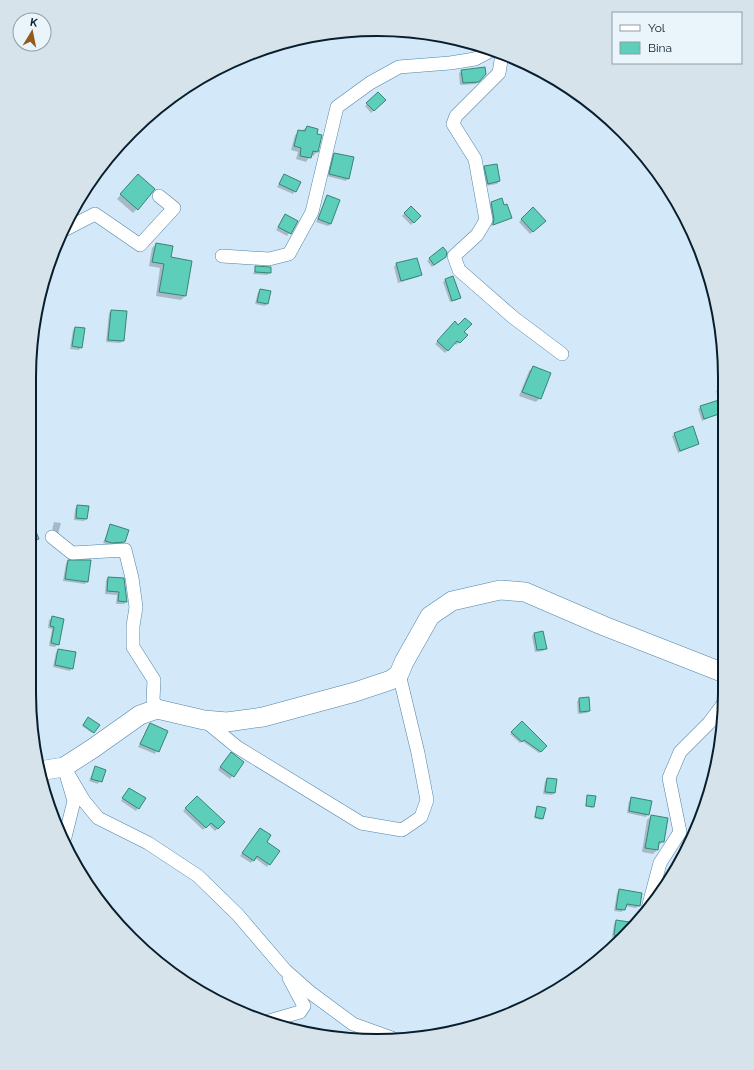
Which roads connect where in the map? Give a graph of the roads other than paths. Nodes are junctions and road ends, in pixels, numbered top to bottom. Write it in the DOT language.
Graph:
graph roads {
  1 [pos="485,54"];
  2 [pos="501,60"];
  3 [pos="159,196"];
  4 [pos="71,227"];
  5 [pos="222,256"];
  6 [pos="562,354"];
  7 [pos="52,537"];
  8 [pos="718,671"];
  9 [pos="399,674"];
  10 [pos="157,709"];
  11 [pos="717,713"];
  12 [pos="204,720"];
  13 [pos="64,767"];
  14 [pos="45,770"];
  15 [pos="66,833"];
  16 [pos="650,898"];
  17 [pos="285,970"];
  18 [pos="277,1019"];
  19 [pos="380,1034"];
  1 -- 5 [label="street"];
  2 -- 6 [label="street"];
  3 -- 4 [label="street"];
  7 -- 10 [label="street"];
  8 -- 9 [label="street"];
  9 -- 12 [label="street"];
  9 -- 12 [label="street"];
  10 -- 12 [label="street"];
  10 -- 13 [label="street"];
  11 -- 16 [label="street"];
  13 -- 14 [label="street"];
  13 -- 15 [label="street"];
  13 -- 17 [label="street"];
  17 -- 18 [label="street"];
  17 -- 19 [label="street"];
}
